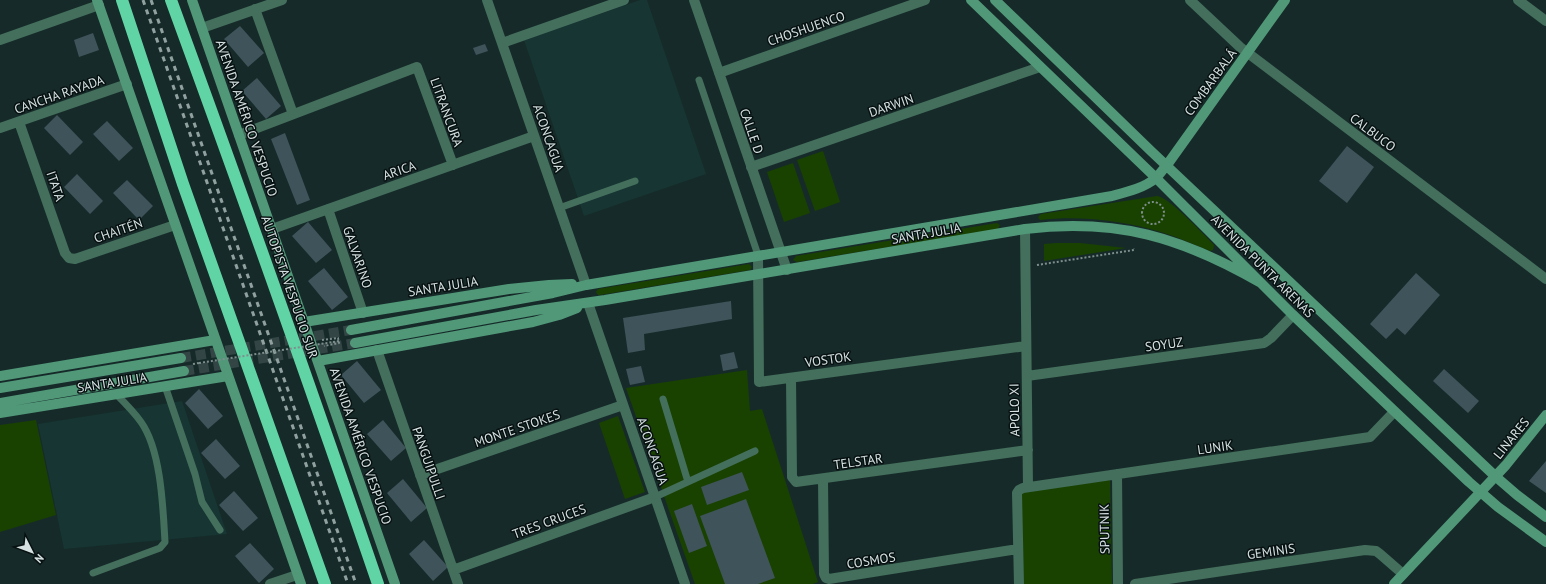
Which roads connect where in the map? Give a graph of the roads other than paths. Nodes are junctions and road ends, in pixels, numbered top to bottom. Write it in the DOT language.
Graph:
graph roads {
  1 [pos="122,0"];
  2 [pos="171,0"];
  3 [pos="192,0"];
  4 [pos="282,0"];
  5 [pos="487,0"];
  6 [pos="624,0"];
  7 [pos="694,0"];
  8 [pos="925,0"];
  9 [pos="971,0"];
  10 [pos="995,0"];
  11 [pos="1190,0"];
  12 [pos="1285,0"];
  13 [pos="1518,0"];
  14 [pos="98,3"];
  15 [pos="255,9"];
  16 [pos="1546,22"];
  17 [pos="202,28"];
  18 [pos="0,40"];
  19 [pos="502,43"];
  20 [pos="1247,53"];
  21 [pos="1040,66"];
  22 [pos="719,73"];
  23 [pos="699,80"];
  24 [pos="127,84"];
  25 [pos="293,114"];
  26 [pos="19,122"];
  27 [pos="0,128"];
  28 [pos="239,135"];
  29 [pos="534,136"];
  30 [pos="453,165"];
  31 [pos="1166,165"];
  32 [pos="751,167"];
  33 [pos="1156,178"];
  34 [pos="635,182"];
  35 [pos="559,208"];
  36 [pos="328,209"];
  37 [pos="175,224"];
  38 [pos="272,229"];
  39 [pos="1025,229"];
  40 [pos="781,252"];
  41 [pos="758,255"];
  42 [pos="69,258"];
  43 [pos="787,270"];
  44 [pos="758,275"];
  45 [pos="1546,279"];
  46 [pos="1261,283"];
  47 [pos="586,285"];
  48 [pos="588,303"];
  49 [pos="363,313"];
  50 [pos="1293,315"];
  51 [pos="304,322"];
  52 [pos="351,330"];
  53 [pos="215,340"];
  54 [pos="355,343"];
  55 [pos="1026,346"];
  56 [pos="377,350"];
  57 [pos="186,358"];
  58 [pos="318,360"];
  59 [pos="189,370"];
  60 [pos="0,376"];
  61 [pos="228,376"];
  62 [pos="1027,376"];
  63 [pos="791,378"];
  64 [pos="165,386"];
  65 [pos="0,388"];
  66 [pos="116,394"];
  67 [pos="663,398"];
  68 [pos="0,403"];
  69 [pos="623,405"];
  70 [pos="1394,412"];
  71 [pos="0,413"];
  72 [pos="1546,415"];
  73 [pos="1028,450"];
  74 [pos="755,451"];
  75 [pos="1116,474"];
  76 [pos="420,475"];
  77 [pos="1495,476"];
  78 [pos="823,479"];
  79 [pos="688,482"];
  80 [pos="1028,487"];
  81 [pos="1480,492"];
  82 [pos="655,497"];
  83 [pos="1546,516"];
  84 [pos="220,530"];
  85 [pos="1546,542"];
  86 [pos="1018,550"];
  87 [pos="453,570"];
  88 [pos="93,573"];
  89 [pos="1403,574"];
  90 [pos="299,579"];
  91 [pos="841,581"];
  92 [pos="270,584"];
  93 [pos="325,584"];
  94 [pos="378,584"];
  95 [pos="395,584"];
  96 [pos="458,584"];
  97 [pos="685,584"];
  98 [pos="1019,584"];
  99 [pos="1118,584"];
  100 [pos="1135,584"];
  101 [pos="1394,584"];
  1 -- 93 [label="highway"];
  2 -- 94 [label="highway, AUTOPISTA VESPUCIO SUR"];
  3 -- 17 [label="main road, AVENIDA AMÉRICO VESPUCIO"];
  4 -- 15 [label="street"];
  5 -- 19 [label="street, ACONCAGUA"];
  6 -- 19 [label="street"];
  7 -- 22 [label="street, CALLE D"];
  8 -- 22 [label="street, CHOSHUENCO"];
  9 -- 21 [label="main road, AVENIDA PUNTA ARENAS"];
  10 -- 31 [label="main road, AVENIDA PUNTA ARENAS"];
  11 -- 20 [label="street, CALBUCO"];
  12 -- 20 [label="main road, COMBARBALÁ"];
  13 -- 16 [label="street"];
  14 -- 18 [label="street"];
  14 -- 24 [label="main road"];
  15 -- 17 [label="street"];
  15 -- 25 [label="street"];
  17 -- 28 [label="main road, AVENIDA AMÉRICO VESPUCIO"];
  19 -- 29 [label="street, ACONCAGUA"];
  20 -- 31 [label="main road, COMBARBALÁ"];
  20 -- 45 [label="street, CALBUCO"];
  21 -- 32 [label="street, DARWIN"];
  21 -- 33 [label="main road, AVENIDA PUNTA ARENAS"];
  22 -- 32 [label="street, CALLE D"];
  23 -- 41 [label="lane"];
  24 -- 26 [label="street, CANCHA RAYADA"];
  24 -- 37 [label="main road"];
  25 -- 28 [label="street"];
  25 -- 30 [label="street, LITRANCURA"];
  26 -- 27 [label="street, CANCHA RAYADA"];
  26 -- 42 [label="street, ITATA"];
  28 -- 38 [label="main road, AVENIDA AMÉRICO VESPUCIO"];
  29 -- 30 [label="street, ARICA"];
  29 -- 35 [label="street, ACONCAGUA"];
  30 -- 36 [label="street, ARICA"];
  31 -- 33 [label="main road, COMBARBALÁ"];
  31 -- 77 [label="main road, AVENIDA PUNTA ARENAS"];
  32 -- 40 [label="street, CALLE D"];
  33 -- 40 [label="main road, SANTA JULIA"];
  33 -- 46 [label="main road, AVENIDA PUNTA ARENAS"];
  34 -- 35 [label="lane"];
  35 -- 47 [label="street, ACONCAGUA"];
  36 -- 38 [label="street, ARICA"];
  36 -- 49 [label="street, GALVARINO"];
  37 -- 42 [label="street, CHAITÉN"];
  37 -- 53 [label="main road"];
  38 -- 51 [label="main road, AVENIDA AMÉRICO VESPUCIO"];
  39 -- 43 [label="main road, SANTA JULIA"];
  39 -- 46 [label="main road, SANTA JULIA"];
  39 -- 55 [label="street, APOLO XI"];
  40 -- 41 [label="main road, SANTA JULIA"];
  40 -- 43 [label="street, CALLE D"];
  41 -- 44 [label="street, VOSTOK"];
  41 -- 47 [label="main road, SANTA JULIA"];
  43 -- 44 [label="main road, SANTA JULIA"];
  44 -- 48 [label="main road, SANTA JULIA"];
  44 -- 63 [label="street, VOSTOK"];
  46 -- 50 [label="main road, AVENIDA PUNTA ARENAS"];
  47 -- 49 [label="main road, SANTA JULIA"];
  47 -- 52 [label="main road, SANTA JULIA"];
  48 -- 54 [label="main road, SANTA JULIA"];
  48 -- 56 [label="main road, SANTA JULIA"];
  48 -- 69 [label="street, ACONCAGUA"];
  49 -- 51 [label="main road, SANTA JULIA"];
  50 -- 62 [label="street, SOYUZ"];
  50 -- 70 [label="main road, AVENIDA PUNTA ARENAS"];
  51 -- 58 [label="main road, AVENIDA AMÉRICO VESPUCIO"];
  53 -- 60 [label="main road, SANTA JULIA"];
  53 -- 61 [label="main road"];
  55 -- 62 [label="street, APOLO XI"];
  55 -- 63 [label="street, VOSTOK"];
  56 -- 58 [label="main road, SANTA JULIA"];
  56 -- 76 [label="street, PANGUIPULLI"];
  57 -- 65 [label="main road, SANTA JULIA"];
  58 -- 95 [label="main road, AVENIDA AMÉRICO VESPUCIO"];
  59 -- 68 [label="main road, SANTA JULIA"];
  61 -- 64 [label="main road, SANTA JULIA"];
  61 -- 90 [label="main road"];
  62 -- 73 [label="street, APOLO XI"];
  63 -- 78 [label="street, TELSTAR"];
  64 -- 66 [label="main road, SANTA JULIA"];
  64 -- 84 [label="lane"];
  66 -- 71 [label="main road, SANTA JULIA"];
  66 -- 88 [label="lane"];
  67 -- 79 [label="lane"];
  69 -- 76 [label="street, MONTE STOKES"];
  69 -- 82 [label="street, ACONCAGUA"];
  70 -- 75 [label="street, LUNIK"];
  70 -- 81 [label="main road, AVENIDA PUNTA ARENAS"];
  72 -- 77 [label="main road, LINARES"];
  73 -- 78 [label="street, TELSTAR"];
  73 -- 80 [label="street, APOLO XI"];
  74 -- 79 [label="lane"];
  75 -- 80 [label="street, LUNIK"];
  75 -- 99 [label="street, SPUTNIK"];
  76 -- 87 [label="street, PANGUIPULLI"];
  77 -- 81 [label="main road, LINARES"];
  77 -- 83 [label="main road, AVENIDA PUNTA ARENAS"];
  78 -- 91 [label="street, COSMOS"];
  79 -- 82 [label="lane"];
  80 -- 86 [label="street"];
  81 -- 85 [label="main road, AVENIDA PUNTA ARENAS"];
  81 -- 89 [label="main road, LINARES"];
  82 -- 87 [label="street, TRES CRUCES"];
  82 -- 97 [label="street, ACONCAGUA"];
  86 -- 91 [label="street, COSMOS"];
  86 -- 98 [label="street"];
  87 -- 96 [label="street, PANGUIPULLI"];
  89 -- 100 [label="street, GEMINIS"];
  89 -- 101 [label="main road, LINARES"];
  90 -- 92 [label="street"];
}
